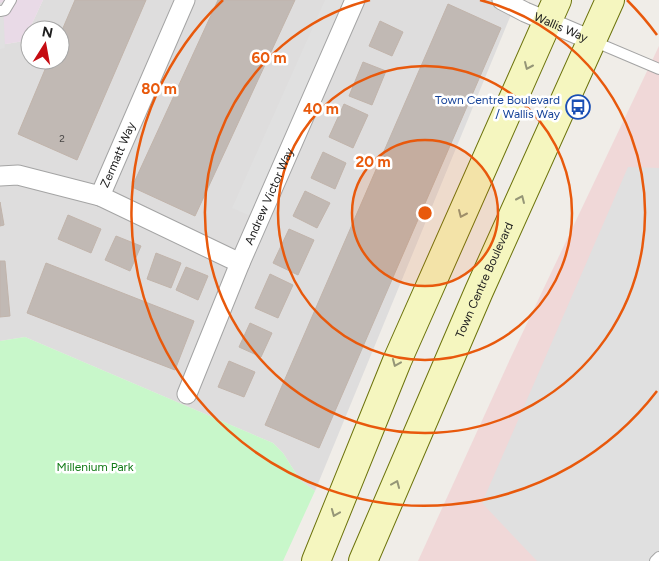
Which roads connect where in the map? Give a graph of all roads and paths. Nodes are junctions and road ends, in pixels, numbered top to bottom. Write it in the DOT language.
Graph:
graph roads {
  1 [pos="11,0"];
  2 [pos="185,0"];
  3 [pos="355,0"];
  4 [pos="502,0"];
  5 [pos="610,0"];
  6 [pos="0,11"];
  7 [pos="552,11"];
  8 [pos="593,41"];
  9 [pos="659,69"];
  10 [pos="0,176"];
  11 [pos="100,196"];
  12 [pos="240,263"];
  13 [pos="187,394"];
  14 [pos="659,557"];
  15 [pos="316,561"];
  16 [pos="363,561"];
  17 [pos="655,561"];
  1 -- 6 [label="lane"];
  2 -- 11 [label="street, Zermatt Way"];
  3 -- 12 [label="street, Andrew Victor Way"];
  4 -- 7 [label="street, Wallis Way"];
  5 -- 8 [label="main road, Town Centre Boulevard"];
  7 -- 8 [label="street, Wallis Way"];
  7 -- 15 [label="main road, one-way"];
  8 -- 9 [label="lane"];
  16 -- 8 [label="main road, Town Centre Boulevard, one-way"];
  10 -- 11 [label="street"];
  11 -- 12 [label="street, Zermatt Way"];
  12 -- 13 [label="street, Andrew Victor Way"];
  14 -- 17 [label="lane"];
}
